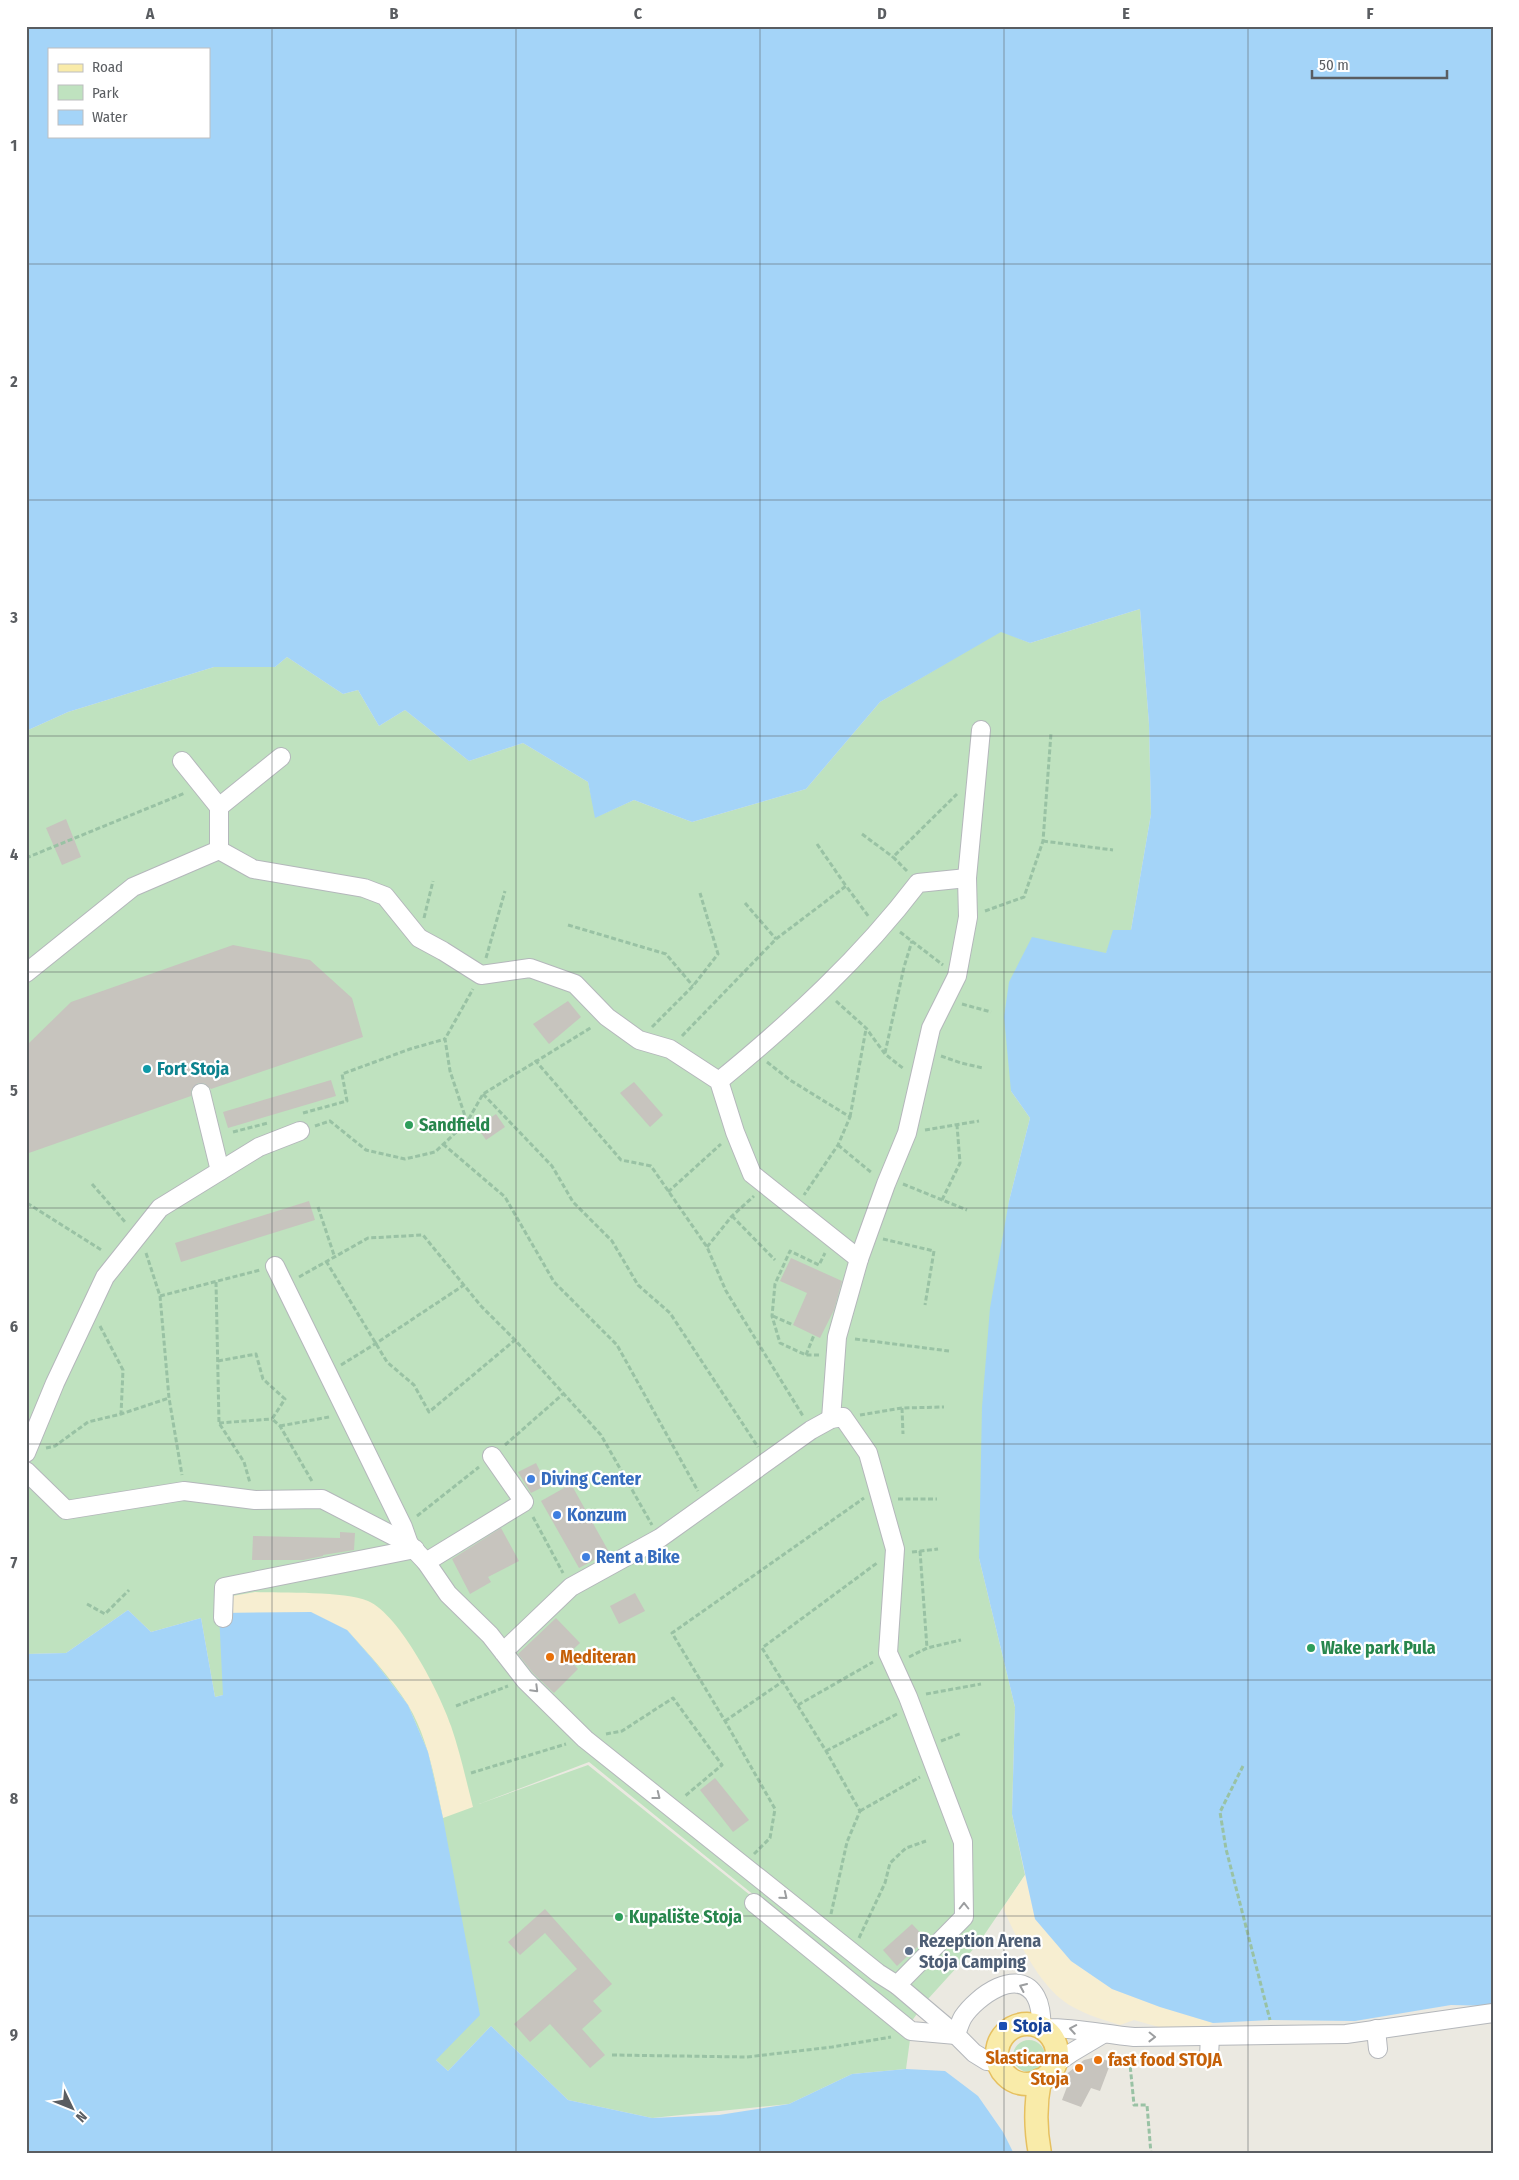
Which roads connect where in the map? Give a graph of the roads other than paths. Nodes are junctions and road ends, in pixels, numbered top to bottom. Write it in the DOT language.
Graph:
graph roads {
  1 [pos="980,730"];
  2 [pos="281,757"];
  3 [pos="182,760"];
  4 [pos="219,806"];
  5 [pos="219,850"];
  6 [pos="968,878"];
  7 [pos="26,973"];
  8 [pos="719,1081"];
  9 [pos="201,1093"];
  10 [pos="300,1123"];
  11 [pos="220,1171"];
  12 [pos="859,1260"];
  13 [pos="275,1266"];
  14 [pos="837,1418"];
  15 [pos="34,1451"];
  16 [pos="492,1456"];
  17 [pos="26,1471"];
  18 [pos="412,1546"];
  19 [pos="426,1562"];
  20 [pos="223,1618"];
  21 [pos="524,1630"];
  22 [pos="490,1635"];
  23 [pos="503,1652"];
  24 [pos="754,1903"];
  25 [pos="897,1985"];
  26 [pos="1493,2013"];
  27 [pos="1042,2028"];
  28 [pos="1376,2030"];
  29 [pos="1103,2034"];
  30 [pos="956,2035"];
  31 [pos="1210,2036"];
  32 [pos="1378,2050"];
  33 [pos="1209,2057"];
  34 [pos="1004,2070"];
  35 [pos="1048,2072"];
  36 [pos="1038,2146"];
  1 -- 6 [label="street"];
  2 -- 4 [label="street"];
  3 -- 4 [label="street"];
  4 -- 5 [label="street"];
  5 -- 7 [label="street"];
  5 -- 8 [label="street"];
  6 -- 8 [label="street"];
  6 -- 12 [label="street"];
  8 -- 12 [label="street"];
  9 -- 11 [label="street"];
  10 -- 11 [label="street"];
  11 -- 15 [label="street"];
  12 -- 14 [label="street"];
  13 -- 18 [label="street"];
  14 -- 21 [label="street"];
  25 -- 14 [label="street, one-way"];
  16 -- 19 [label="street"];
  17 -- 18 [label="street"];
  18 -- 19 [label="street"];
  18 -- 20 [label="street"];
  19 -- 22 [label="street"];
  21 -- 22 [label="street"];
  21 -- 23 [label="street"];
  22 -- 23 [label="street"];
  23 -- 25 [label="street, one-way"];
  24 -- 30 [label="street"];
  25 -- 30 [label="street"];
  26 -- 28 [label="street"];
  29 -- 27 [label="street, one-way"];
  27 -- 30 [label="street, one-way"];
  27 -- 34 [label="main road"];
  27 -- 35 [label="main road"];
  28 -- 31 [label="street"];
  28 -- 32 [label="street"];
  29 -- 31 [label="street, one-way"];
  29 -- 35 [label="street"];
  30 -- 34 [label="street"];
  31 -- 33 [label="street"];
  34 -- 35 [label="main road"];
  34 -- 36 [label="main road"];
  35 -- 36 [label="main road"];
}
